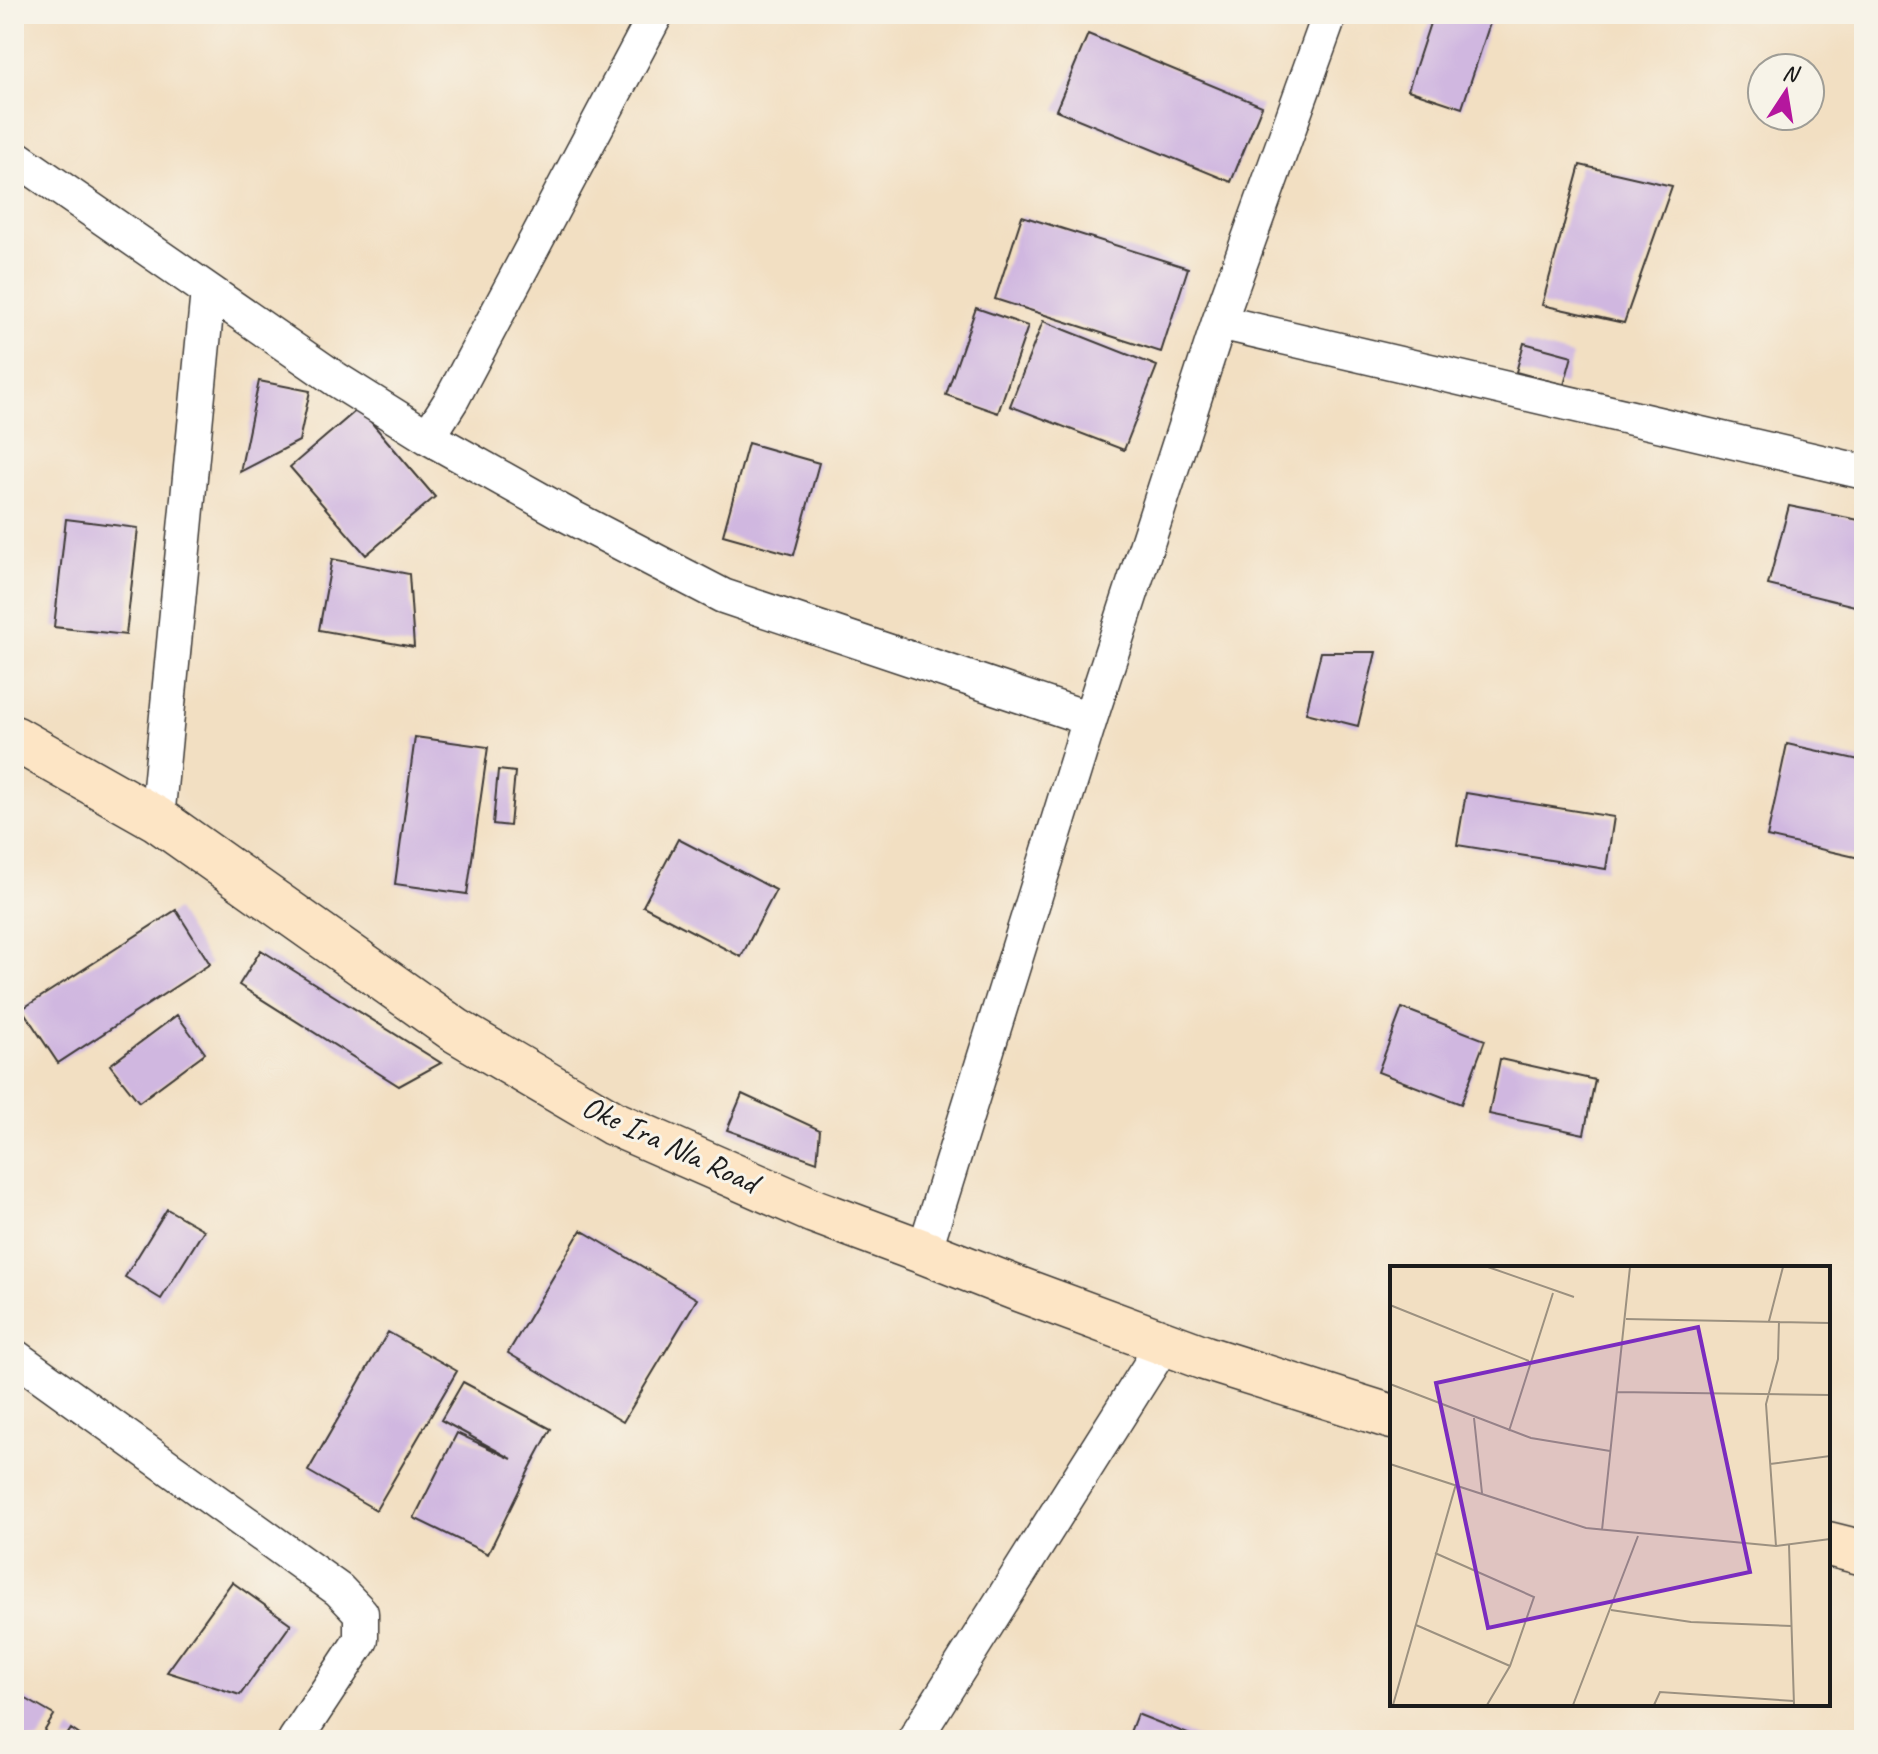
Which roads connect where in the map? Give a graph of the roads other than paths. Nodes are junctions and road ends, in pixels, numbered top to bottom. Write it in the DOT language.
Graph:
graph roads {
  1 [pos="656,14"];
  2 [pos="1330,14"];
  3 [pos="14,156"];
  4 [pos="208,291"];
  5 [pos="1219,322"];
  6 [pos="428,437"];
  7 [pos="1864,472"];
  8 [pos="1090,719"];
  9 [pos="14,738"];
  10 [pos="157,819"];
  11 [pos="924,1252"];
  12 [pos="1165,1342"];
  13 [pos="14,1356"];
  14 [pos="1390,1416"];
  15 [pos="1830,1544"];
  16 [pos="1864,1553"];
  17 [pos="295,1740"];
  18 [pos="914,1740"];
  1 -- 6 [label="street"];
  2 -- 5 [label="street"];
  3 -- 4 [label="street"];
  4 -- 6 [label="street"];
  4 -- 10 [label="street"];
  5 -- 7 [label="street"];
  5 -- 8 [label="street"];
  6 -- 8 [label="street"];
  8 -- 11 [label="street"];
  9 -- 10 [label="street, Oke Ira Nla Road"];
  10 -- 11 [label="street, Oke Ira Nla Road"];
  11 -- 12 [label="street, Oke Ira Nla Road"];
  12 -- 14 [label="street, Oke Ira Nla Road"];
  12 -- 18 [label="street"];
  13 -- 17 [label="street"];
  15 -- 16 [label="street"];
}
